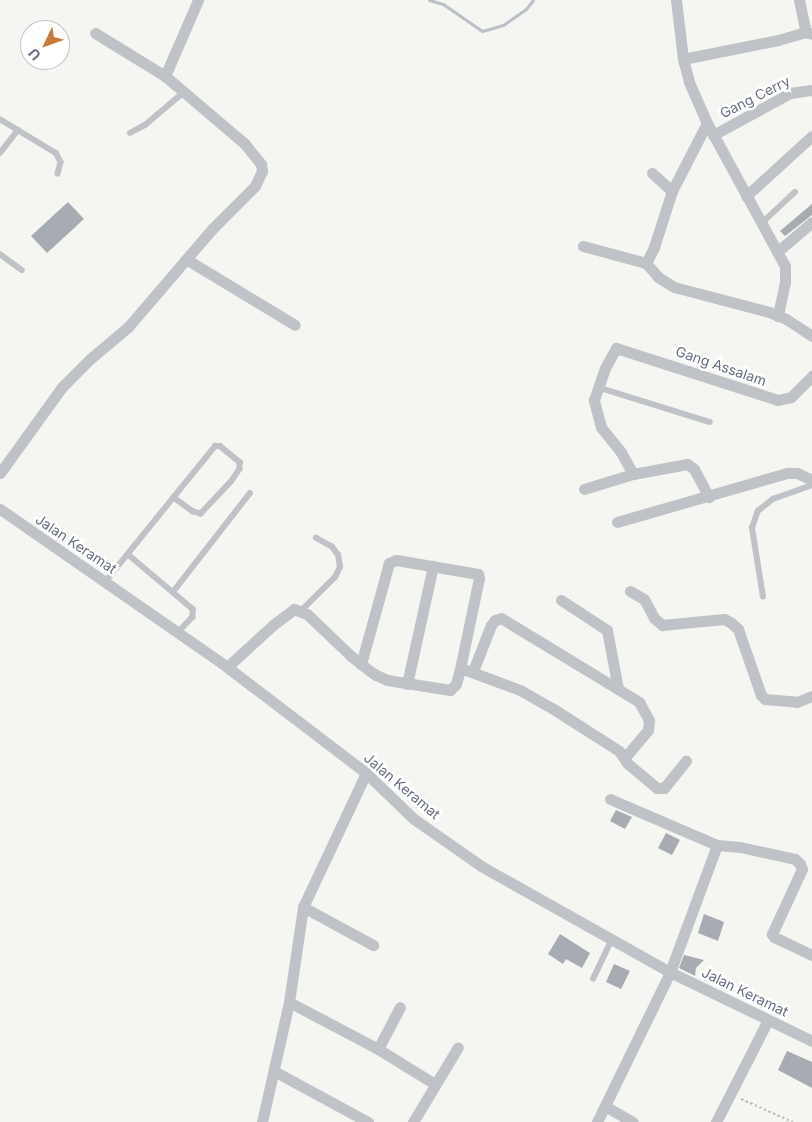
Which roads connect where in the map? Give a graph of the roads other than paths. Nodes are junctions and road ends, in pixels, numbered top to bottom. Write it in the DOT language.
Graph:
graph roads {
  1 [pos="198,0"];
  2 [pos="676,0"];
  3 [pos="799,0"];
  4 [pos="95,33"];
  5 [pos="809,33"];
  6 [pos="683,59"];
  7 [pos="165,76"];
  8 [pos="812,90"];
  9 [pos="182,93"];
  10 [pos="0,119"];
  11 [pos="706,123"];
  12 [pos="18,130"];
  13 [pos="130,133"];
  14 [pos="714,135"];
  15 [pos="812,136"];
  16 [pos="0,153"];
  17 [pos="58,174"];
  18 [pos="652,174"];
  19 [pos="672,191"];
  20 [pos="795,192"];
  21 [pos="746,196"];
  22 [pos="812,222"];
  23 [pos="761,224"];
  24 [pos="583,246"];
  25 [pos="777,252"];
  26 [pos="0,254"];
  27 [pos="186,259"];
  28 [pos="646,263"];
  29 [pos="22,270"];
  30 [pos="778,316"];
  31 [pos="295,325"];
  32 [pos="812,336"];
  33 [pos="812,376"];
  34 [pos="597,387"];
  35 [pos="710,422"];
  36 [pos="0,472"];
  37 [pos="633,474"];
  38 [pos="812,480"];
  39 [pos="812,486"];
  40 [pos="584,489"];
  41 [pos="250,493"];
  42 [pos="709,496"];
  43 [pos="174,498"];
  44 [pos="0,509"];
  45 [pos="617,522"];
  46 [pos="316,538"];
  47 [pos="129,555"];
  48 [pos="433,566"];
  49 [pos="105,582"];
  50 [pos="630,591"];
  51 [pos="173,592"];
  52 [pos="763,597"];
  53 [pos="561,600"];
  54 [pos="302,610"];
  55 [pos="179,632"];
  56 [pos="361,664"];
  57 [pos="227,667"];
  58 [pos="460,669"];
  59 [pos="473,671"];
  60 [pos="407,684"];
  61 [pos="618,690"];
  62 [pos="812,696"];
  63 [pos="625,758"];
  64 [pos="686,761"];
  65 [pos="366,773"];
  66 [pos="610,799"];
  67 [pos="716,845"];
  68 [pos="303,907"];
  69 [pos="612,939"];
  70 [pos="373,946"];
  71 [pos="812,955"];
  72 [pos="670,972"];
  73 [pos="593,979"];
  74 [pos="289,1002"];
  75 [pos="400,1007"];
  76 [pos="768,1020"];
  77 [pos="812,1041"];
  78 [pos="458,1046"];
  79 [pos="378,1049"];
  80 [pos="274,1071"];
  81 [pos="435,1084"];
  82 [pos="605,1106"];
  83 [pos="262,1122"];
  84 [pos="368,1122"];
  85 [pos="413,1122"];
  86 [pos="597,1122"];
  87 [pos="632,1122"];
  88 [pos="716,1122"];
  1 -- 7 [label="street"];
  2 -- 6 [label="street"];
  3 -- 5 [label="street"];
  4 -- 7 [label="street"];
  5 -- 6 [label="street"];
  6 -- 11 [label="street"];
  7 -- 9 [label="street"];
  8 -- 14 [label="street, Gang Cerry"];
  9 -- 13 [label="lane"];
  9 -- 27 [label="street"];
  10 -- 12 [label="lane"];
  11 -- 14 [label="street"];
  11 -- 19 [label="street"];
  12 -- 16 [label="lane"];
  12 -- 17 [label="lane"];
  14 -- 21 [label="street"];
  15 -- 21 [label="street"];
  18 -- 19 [label="street"];
  19 -- 28 [label="street"];
  20 -- 23 [label="lane"];
  21 -- 23 [label="street"];
  22 -- 25 [label="street"];
  23 -- 25 [label="street"];
  24 -- 28 [label="street"];
  25 -- 30 [label="street"];
  26 -- 29 [label="lane"];
  27 -- 31 [label="street"];
  27 -- 36 [label="street"];
  28 -- 30 [label="street"];
  30 -- 32 [label="street"];
  33 -- 34 [label="street, Gang Assalam"];
  34 -- 35 [label="lane"];
  34 -- 37 [label="street"];
  37 -- 40 [label="street"];
  37 -- 42 [label="street"];
  38 -- 42 [label="street"];
  39 -- 52 [label="lane"];
  41 -- 51 [label="lane"];
  42 -- 45 [label="street"];
  43 -- 43 [label="lane"];
  43 -- 47 [label="lane"];
  44 -- 49 [label="street, Jalan Keramat"];
  46 -- 54 [label="lane"];
  47 -- 49 [label="lane"];
  47 -- 51 [label="lane"];
  48 -- 56 [label="street"];
  48 -- 58 [label="street"];
  48 -- 60 [label="street"];
  49 -- 55 [label="street, Jalan Keramat"];
  50 -- 62 [label="street"];
  51 -- 55 [label="lane"];
  53 -- 61 [label="street"];
  54 -- 56 [label="street"];
  54 -- 57 [label="street"];
  55 -- 57 [label="street, Jalan Keramat"];
  56 -- 60 [label="street"];
  57 -- 65 [label="street, Jalan Keramat"];
  58 -- 59 [label="street"];
  58 -- 60 [label="street"];
  59 -- 61 [label="street"];
  59 -- 63 [label="street"];
  61 -- 63 [label="street"];
  63 -- 64 [label="street"];
  65 -- 68 [label="street"];
  65 -- 69 [label="street, Jalan Keramat"];
  66 -- 67 [label="street"];
  67 -- 71 [label="street"];
  67 -- 72 [label="street"];
  68 -- 70 [label="street"];
  68 -- 74 [label="street"];
  69 -- 72 [label="street, Jalan Keramat"];
  69 -- 73 [label="lane"];
  72 -- 76 [label="street, Jalan Keramat"];
  72 -- 82 [label="street"];
  74 -- 79 [label="street"];
  74 -- 80 [label="street"];
  75 -- 79 [label="street"];
  76 -- 77 [label="street, Jalan Keramat"];
  76 -- 88 [label="street"];
  78 -- 81 [label="street"];
  79 -- 81 [label="street"];
  80 -- 83 [label="street"];
  80 -- 84 [label="street"];
  81 -- 85 [label="street"];
  82 -- 86 [label="street"];
  82 -- 87 [label="street"];
}
